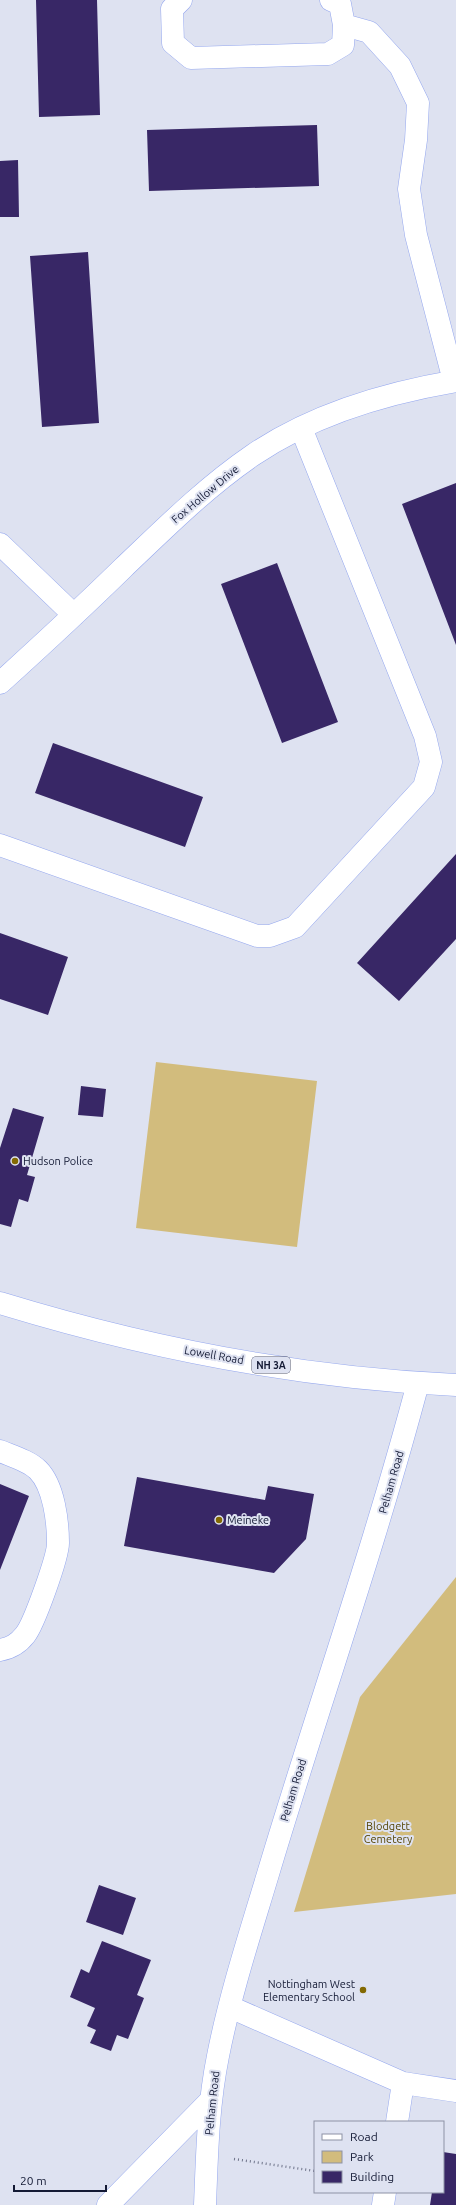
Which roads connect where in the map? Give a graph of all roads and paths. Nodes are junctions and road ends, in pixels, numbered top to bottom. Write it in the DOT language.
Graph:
graph roads {
  1 [pos="181,0"];
  2 [pos="332,0"];
  3 [pos="344,25"];
  4 [pos="455,381"];
  5 [pos="301,428"];
  6 [pos="0,544"];
  7 [pos="74,615"];
  8 [pos="0,683"];
  9 [pos="0,845"];
  10 [pos="0,1303"];
  11 [pos="418,1383"];
  12 [pos="456,1385"];
  13 [pos="0,1451"];
  14 [pos="0,1650"];
  15 [pos="230,2007"];
  16 [pos="403,2083"];
  17 [pos="456,2090"];
  18 [pos="211,2100"];
  19 [pos="396,2121"];
  20 [pos="232,2166"];
  21 [pos="314,2171"];
  22 [pos="385,2193"];
  23 [pos="108,2205"];
  24 [pos="205,2205"];
  25 [pos="383,2205"];
  1 -- 3 [label="street"];
  2 -- 3 [label="street"];
  3 -- 4 [label="street"];
  4 -- 5 [label="street, Fox Hollow Drive"];
  5 -- 7 [label="street, Fox Hollow Drive"];
  5 -- 9 [label="street"];
  6 -- 7 [label="street"];
  7 -- 8 [label="street, Fox Hollow Drive"];
  10 -- 11 [label="street, Lowell Road / NH 3A"];
  11 -- 12 [label="street, Lowell Road / NH 3A"];
  11 -- 15 [label="street, Pelham Road"];
  13 -- 14 [label="street"];
  15 -- 16 [label="street"];
  15 -- 18 [label="street, Pelham Road"];
  16 -- 17 [label="street"];
  16 -- 19 [label="street"];
  18 -- 23 [label="street"];
  18 -- 24 [label="street, Pelham Road"];
  20 -- 21 [label="path"];
  22 -- 25 [label="street"];
}
